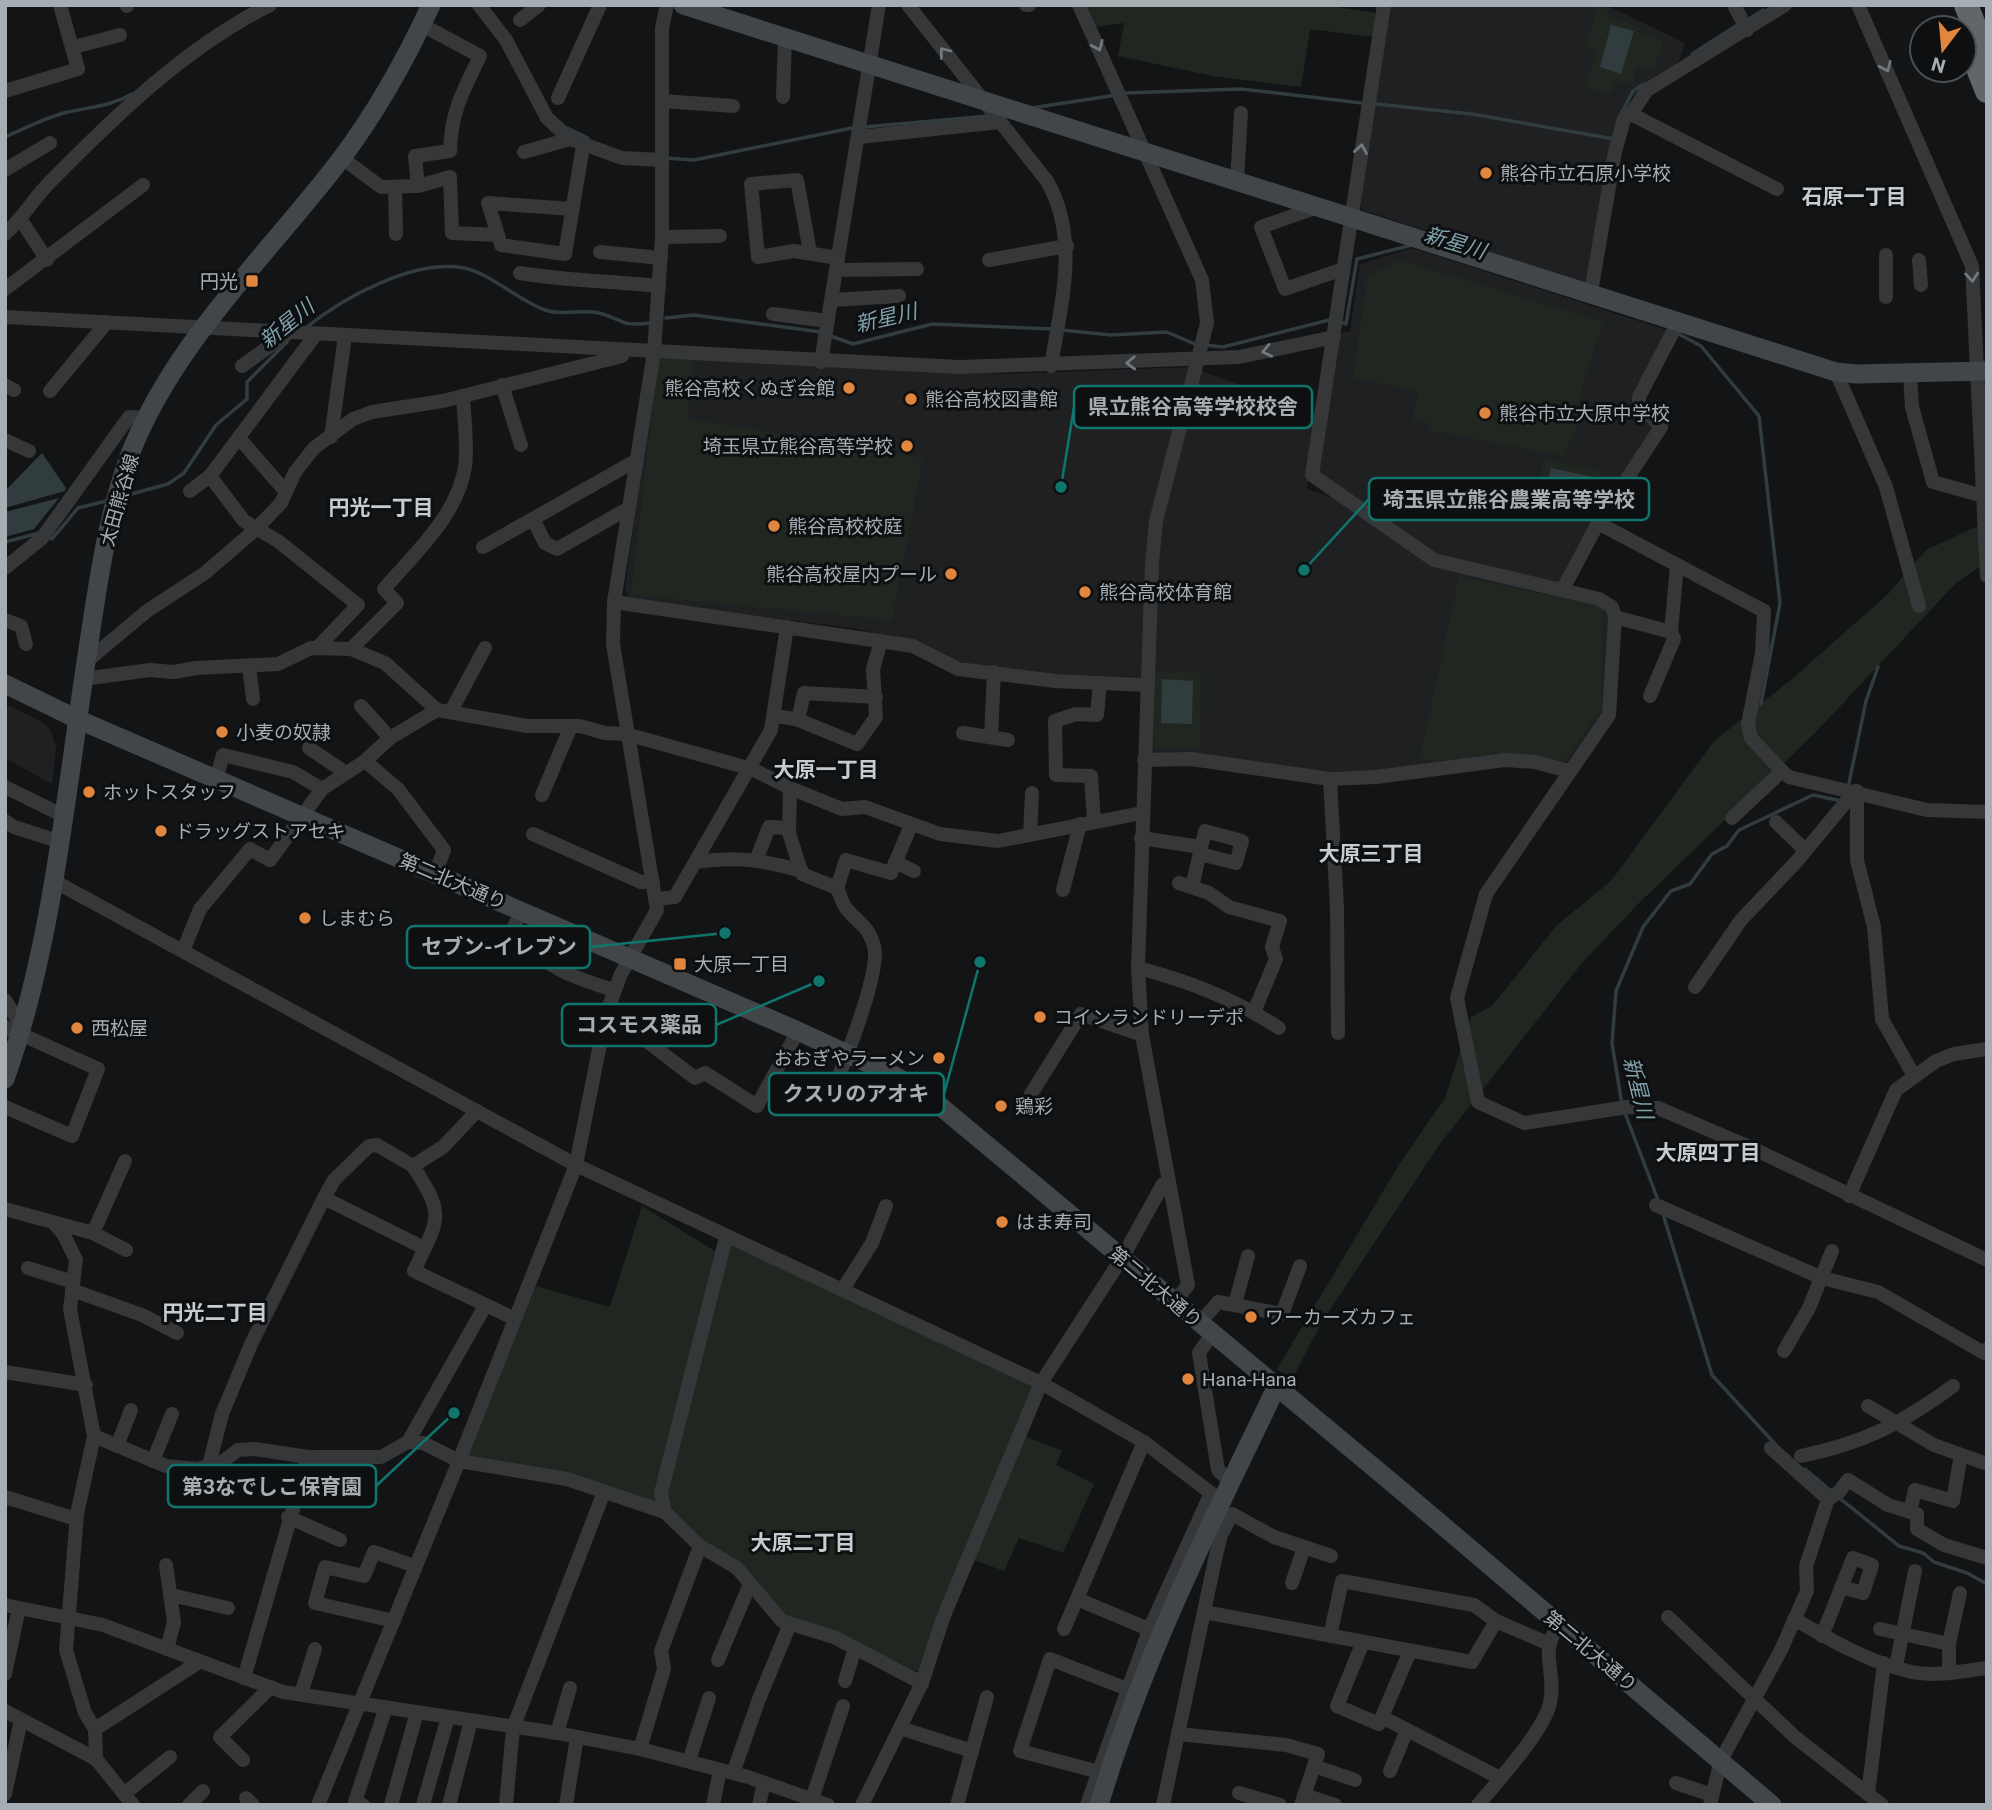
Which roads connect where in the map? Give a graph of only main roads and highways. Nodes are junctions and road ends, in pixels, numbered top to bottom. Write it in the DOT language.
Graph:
graph roads {
  1 [pos="1966,5"];
  2 [pos="1987,57"];
  3 [pos="1978,68"];
  4 [pos="1987,91"];
  1 -- 2 [label="highway"];
  3 -- 4 [label="highway"];
}
